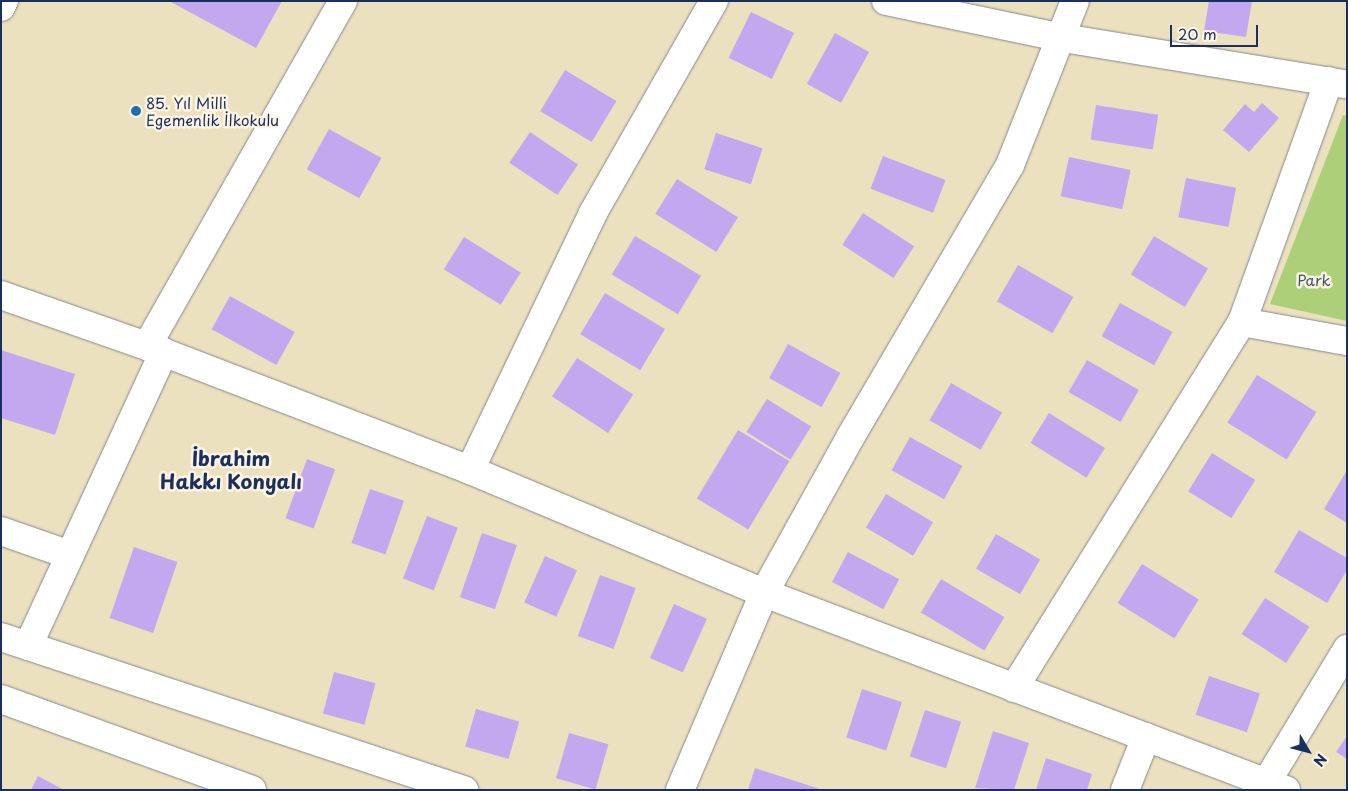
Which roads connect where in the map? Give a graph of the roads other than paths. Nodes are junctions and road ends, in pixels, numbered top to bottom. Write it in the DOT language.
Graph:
graph roads {
  1 [pos="4,1"];
  2 [pos="343,1"];
  3 [pos="714,1"];
  4 [pos="886,1"];
  5 [pos="1075,1"];
  6 [pos="1,7"];
  7 [pos="1063,38"];
  8 [pos="1338,82"];
  9 [pos="1,295"];
  10 [pos="1242,322"];
  11 [pos="1347,341"];
  12 [pos="156,349"];
  13 [pos="470,470"];
  14 [pos="1,531"];
  15 [pos="70,555"];
  16 [pos="764,593"];
  17 [pos="1,637"];
  18 [pos="28,646"];
  19 [pos="1347,649"];
  20 [pos="1014,688"];
  21 [pos="3,702"];
  22 [pos="1146,738"];
  23 [pos="1276,786"];
  24 [pos="252,790"];
  25 [pos="464,790"];
  26 [pos="680,790"];
  27 [pos="1125,790"];
  1 -- 6 [label="street"];
  2 -- 12 [label="street"];
  3 -- 13 [label="street"];
  4 -- 7 [label="street"];
  5 -- 7 [label="street"];
  7 -- 8 [label="street"];
  7 -- 16 [label="street"];
  8 -- 10 [label="street"];
  9 -- 12 [label="street"];
  10 -- 11 [label="street"];
  10 -- 20 [label="street"];
  12 -- 13 [label="street"];
  12 -- 15 [label="street"];
  13 -- 16 [label="street"];
  14 -- 15 [label="street"];
  15 -- 18 [label="street"];
  16 -- 20 [label="street"];
  16 -- 26 [label="street"];
  17 -- 18 [label="street"];
  18 -- 25 [label="street"];
  19 -- 23 [label="street"];
  20 -- 22 [label="street"];
  21 -- 24 [label="street"];
  22 -- 23 [label="street"];
  22 -- 27 [label="street"];
}
